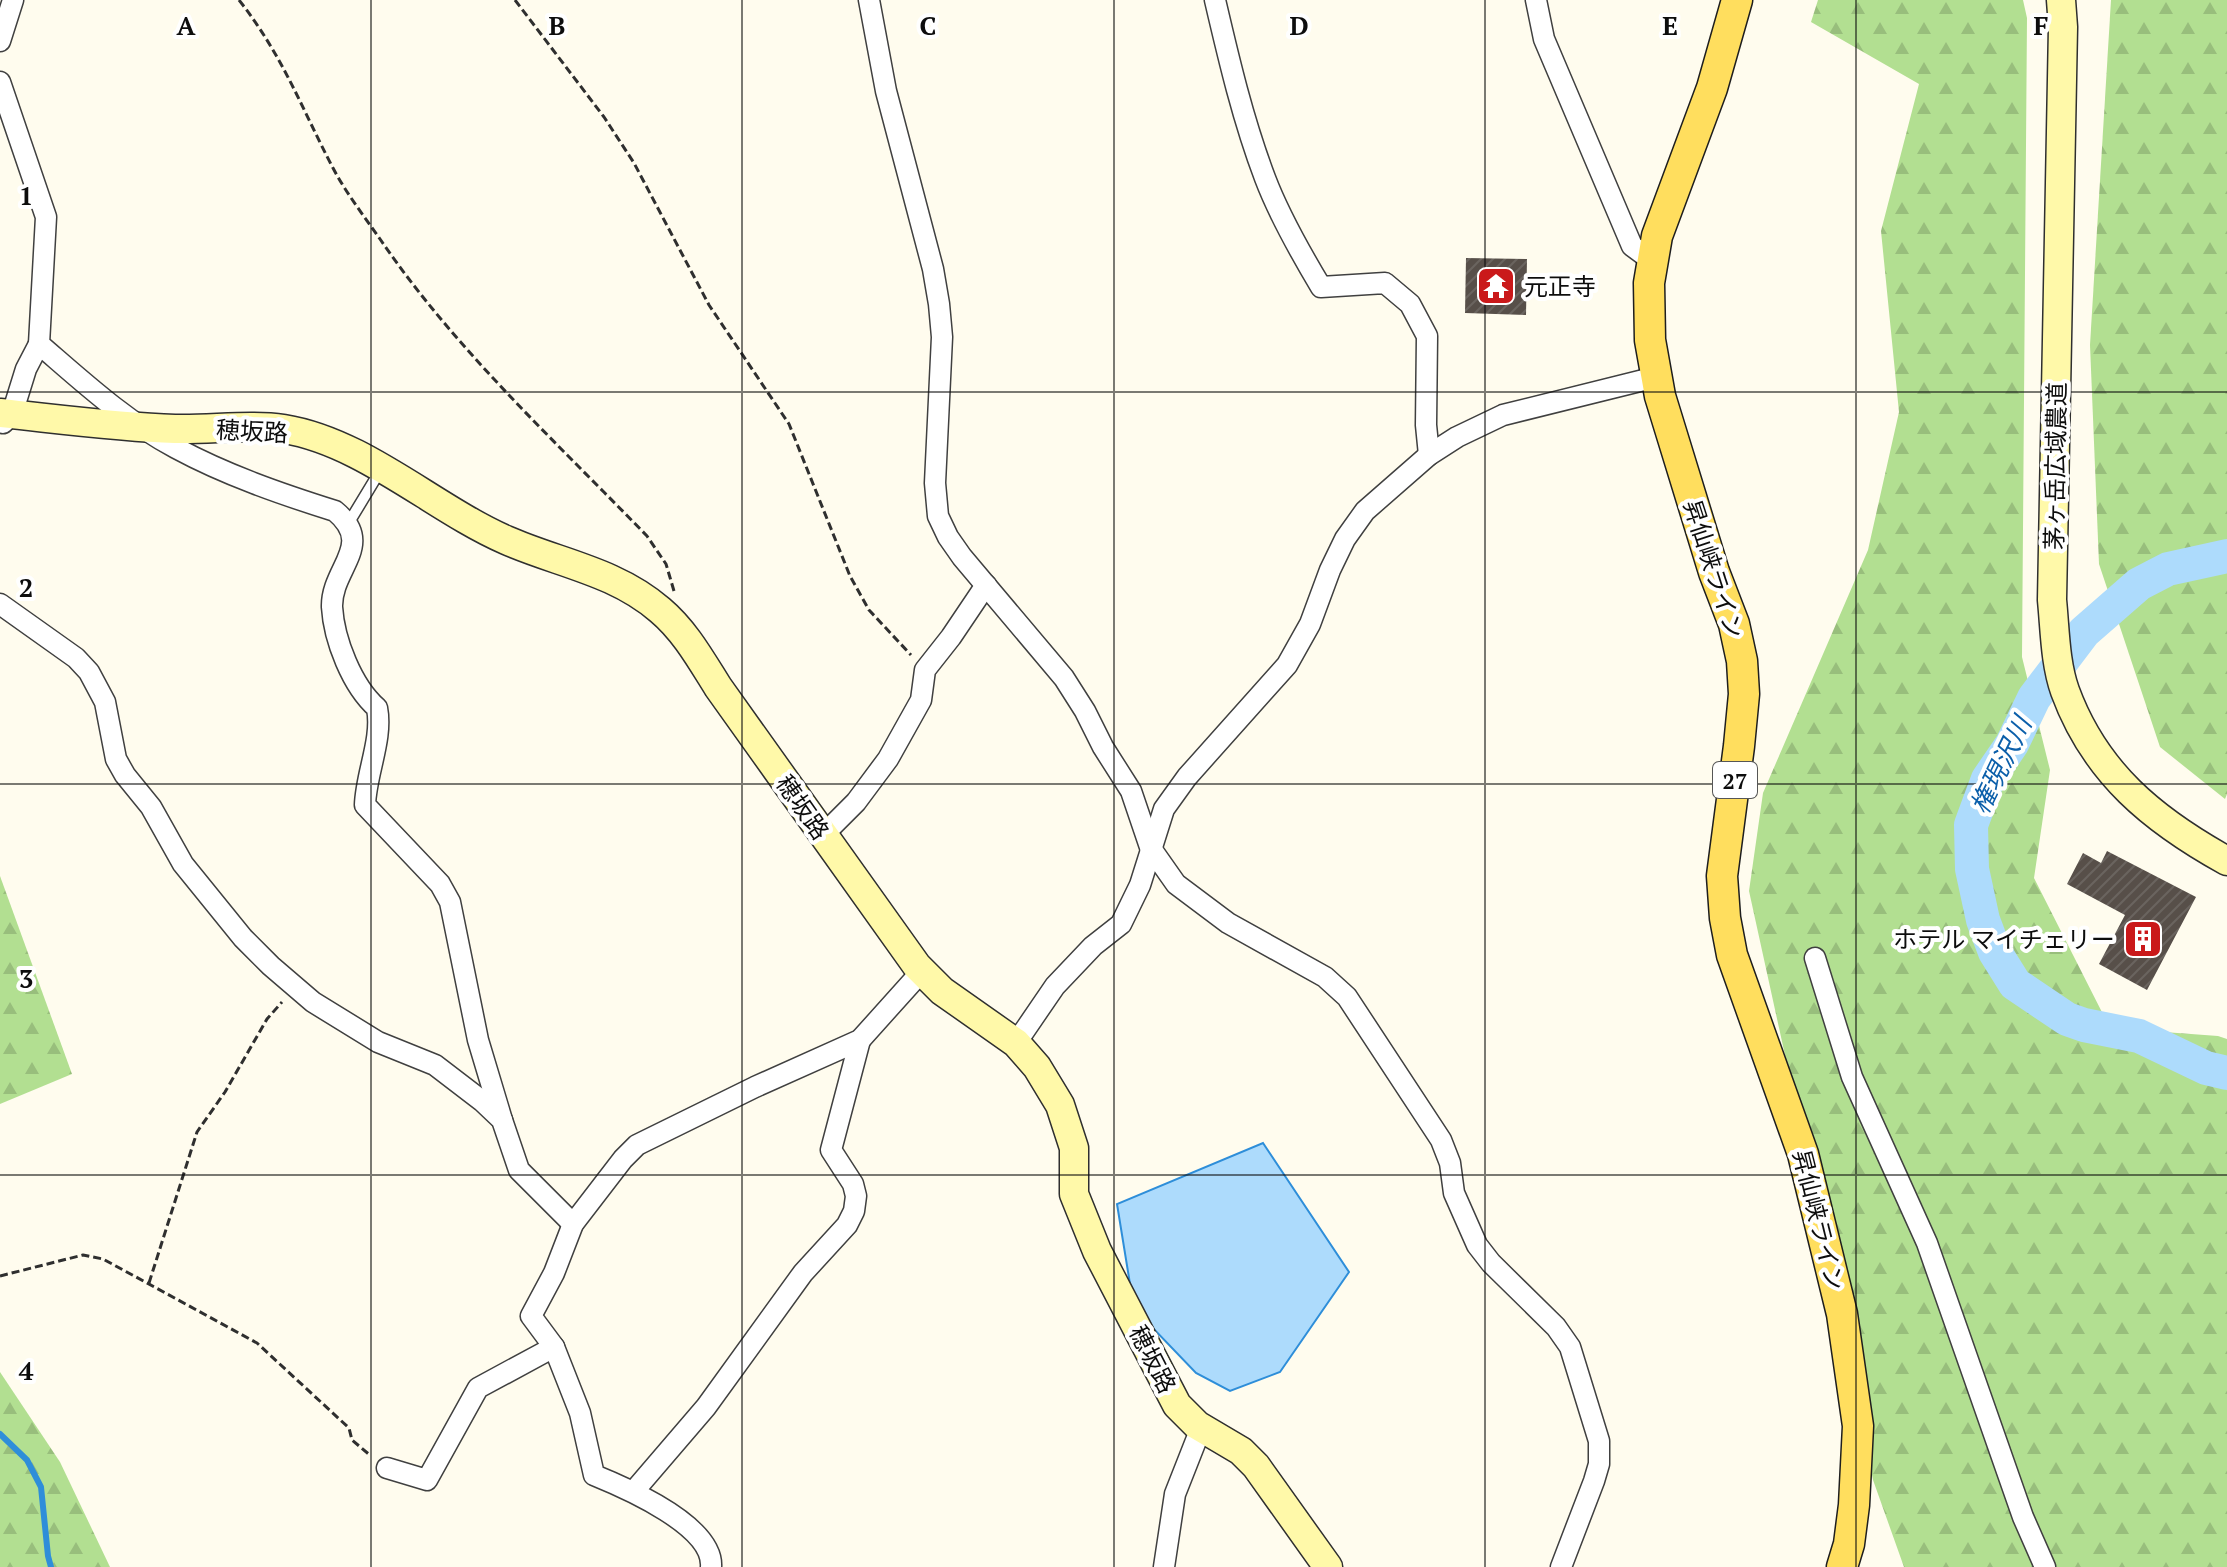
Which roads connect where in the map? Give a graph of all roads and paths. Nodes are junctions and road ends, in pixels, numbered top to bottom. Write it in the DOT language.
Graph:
graph roads {
  1 [pos="13,0"];
  2 [pos="239,0"];
  3 [pos="515,0"];
  4 [pos="869,0"];
  5 [pos="1215,0"];
  6 [pos="1536,0"];
  7 [pos="1737,0"];
  8 [pos="2061,0"];
  9 [pos="0,41"];
  10 [pos="0,82"];
  11 [pos="1651,260"];
  12 [pos="39,344"];
  13 [pos="1656,377"];
  14 [pos="4,417"];
  15 [pos="143,428"];
  16 [pos="1429,455"];
  17 [pos="381,470"];
  18 [pos="348,524"];
  19 [pos="986,585"];
  20 [pos="0,604"];
  21 [pos="676,627"];
  22 [pos="925,670"];
  23 [pos="823,835"];
  24 [pos="1150,847"];
  25 [pos="2227,861"];
  26 [pos="1815,958"];
  27 [pos="922,971"];
  28 [pos="296,987"];
  29 [pos="860,1040"];
  30 [pos="1016,1043"];
  31 [pos="502,1120"];
  32 [pos="573,1224"];
  33 [pos="0,1276"];
  34 [pos="149,1283"];
  35 [pos="554,1347"];
  36 [pos="1201,1428"];
  37 [pos="387,1468"];
  38 [pos="634,1491"];
  39 [pos="711,1567"];
  40 [pos="1164,1567"];
  41 [pos="1328,1567"];
  42 [pos="1561,1567"];
  43 [pos="1842,1567"];
  44 [pos="2045,1567"];
  1 -- 9 [label="street"];
  2 -- 21 [label="path"];
  3 -- 22 [label="path"];
  4 -- 19 [label="street"];
  5 -- 16 [label="street"];
  6 -- 11 [label="street"];
  7 -- 11 [label="main road, 昇仙峡ライン / 27"];
  8 -- 25 [label="main road, 茅ヶ岳広域農道"];
  10 -- 12 [label="street"];
  11 -- 13 [label="main road, 昇仙峡ライン / 27"];
  12 -- 14 [label="street"];
  12 -- 15 [label="street"];
  13 -- 16 [label="street"];
  13 -- 43 [label="main road, 昇仙峡ライン / 27"];
  14 -- 15 [label="main road, 穂坂路"];
  15 -- 17 [label="main road, 穂坂路"];
  15 -- 18 [label="street"];
  16 -- 24 [label="street"];
  17 -- 18 [label="lane"];
  17 -- 21 [label="main road, 穂坂路"];
  18 -- 31 [label="street"];
  19 -- 22 [label="street"];
  19 -- 24 [label="street"];
  20 -- 28 [label="street"];
  21 -- 23 [label="main road, 穂坂路"];
  22 -- 23 [label="street"];
  23 -- 27 [label="main road, 穂坂路"];
  24 -- 30 [label="street"];
  24 -- 42 [label="street"];
  26 -- 44 [label="street"];
  27 -- 29 [label="street"];
  27 -- 30 [label="main road, 穂坂路"];
  28 -- 31 [label="street"];
  28 -- 34 [label="path"];
  29 -- 32 [label="street"];
  29 -- 38 [label="street"];
  30 -- 36 [label="main road, 穂坂路"];
  31 -- 32 [label="street"];
  32 -- 35 [label="street"];
  33 -- 34 [label="path"];
  34 -- 37 [label="path"];
  35 -- 37 [label="street"];
  35 -- 38 [label="street"];
  36 -- 40 [label="street"];
  36 -- 41 [label="main road, 穂坂路"];
  38 -- 39 [label="street"];
}
